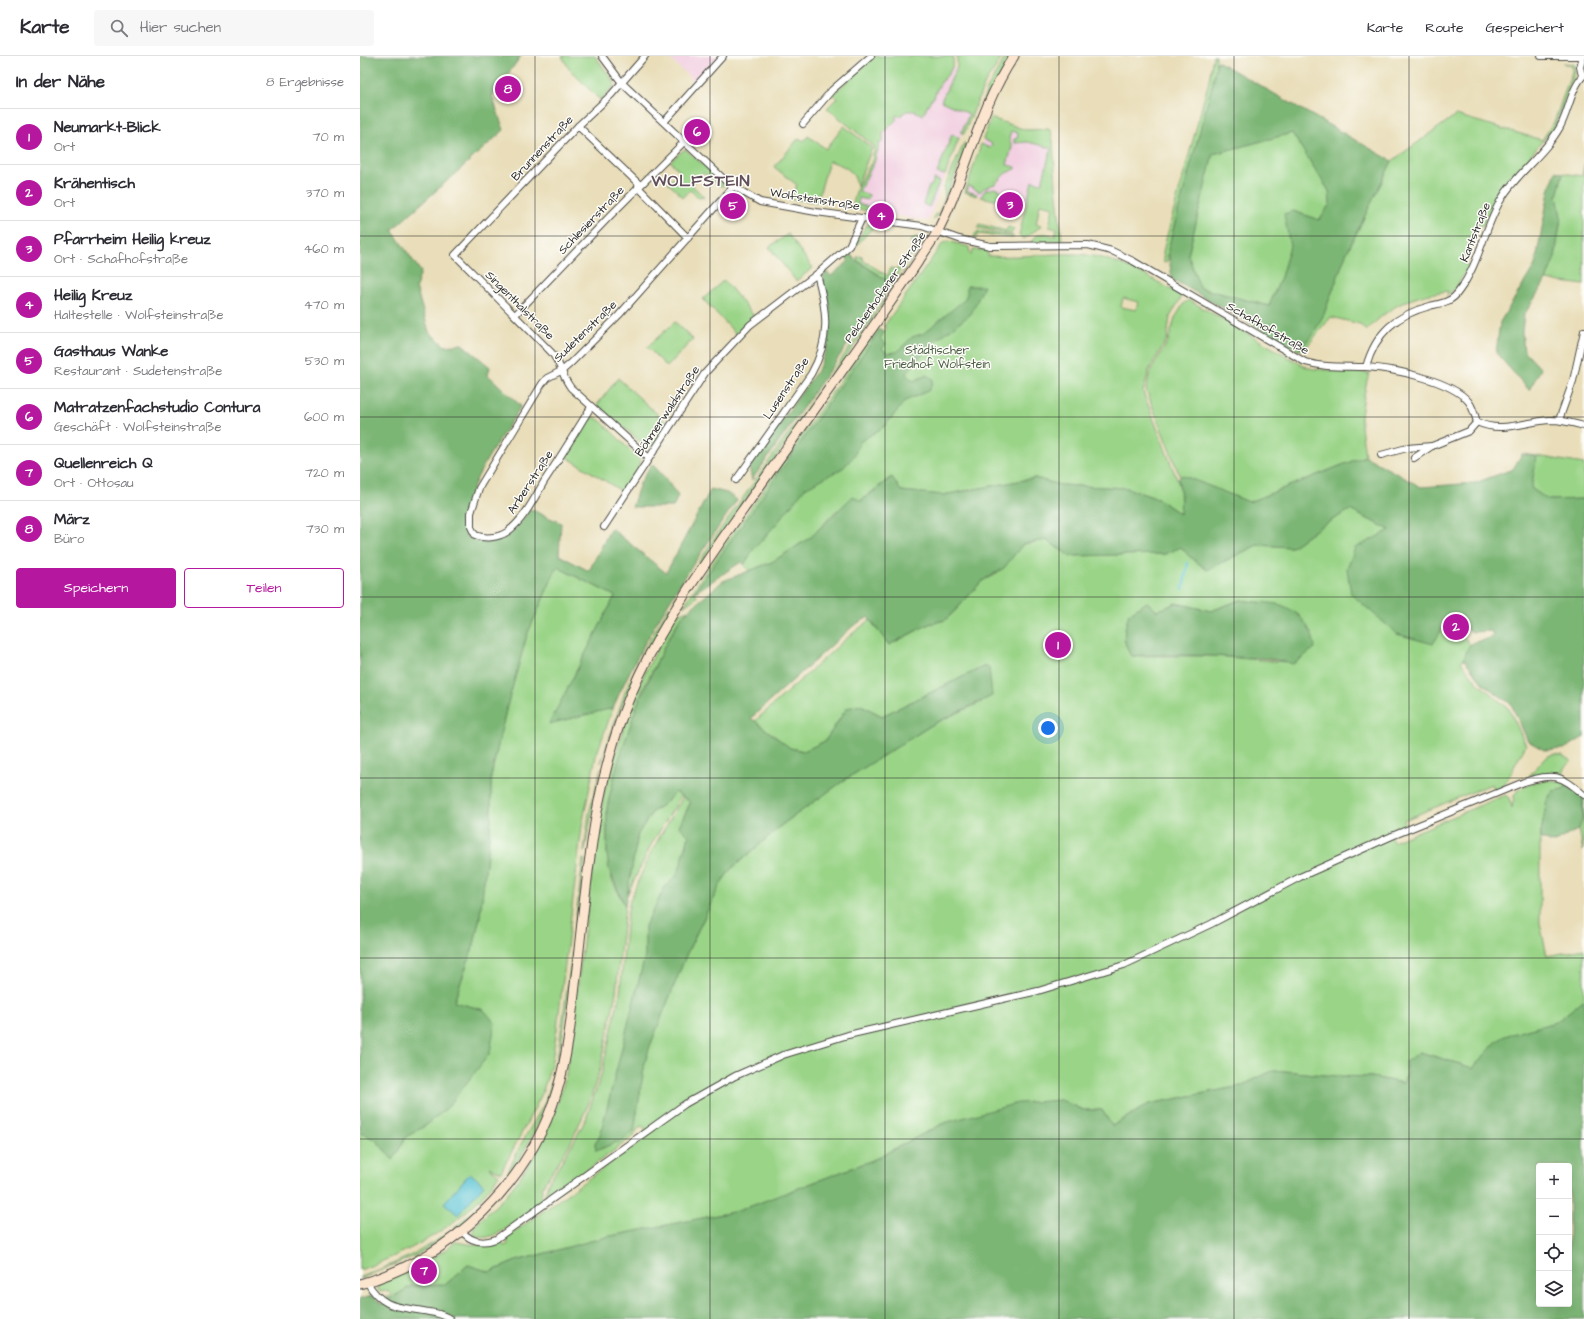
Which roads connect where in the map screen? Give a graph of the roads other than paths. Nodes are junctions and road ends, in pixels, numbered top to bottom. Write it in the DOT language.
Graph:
graph roads {
  1 [pos="602,56"];
  2 [pos="645,56"];
  3 [pos="723,56"];
  4 [pos="871,56"];
  5 [pos="1014,56"];
  6 [pos="1541,56"];
  7 [pos="1584,56"];
  8 [pos="1583,75"];
  9 [pos="622,83"];
  10 [pos="664,122"];
  11 [pos="803,124"];
  12 [pos="578,126"];
  13 [pos="684,142"];
  14 [pos="639,186"];
  15 [pos="733,187"];
  16 [pos="862,218"];
  17 [pos="938,231"];
  18 [pos="688,238"];
  19 [pos="455,255"];
  20 [pos="817,274"];
  21 [pos="515,315"];
  22 [pos="1584,331"];
  23 [pos="1366,367"];
  24 [pos="563,370"];
  25 [pos="591,407"];
  26 [pos="1559,420"];
  27 [pos="1477,422"];
  28 [pos="1584,426"];
  29 [pos="1432,446"];
  30 [pos="1381,455"];
  31 [pos="649,458"];
  32 [pos="1414,458"];
  33 [pos="736,480"];
  34 [pos="471,527"];
  35 [pos="604,527"];
  36 [pos="1584,794"];
  37 [pos="461,1230"];
  38 [pos="364,1283"];
  39 [pos="450,1319"];
  1 -- 9 [label="street, Wolfsteinstraße"];
  2 -- 9 [label="street, Brunnenstraße"];
  3 -- 10 [label="street"];
  4 -- 11 [label="street"];
  5 -- 17 [label="main road, Pelchenhofener Straße"];
  6 -- 7 [label="street"];
  7 -- 8 [label="street, Kantstraße"];
  8 -- 23 [label="street, Kantstraße"];
  9 -- 10 [label="street, Wolfsteinstraße"];
  9 -- 12 [label="street, Brunnenstraße"];
  10 -- 13 [label="street, Wolfsteinstraße"];
  12 -- 14 [label="street"];
  12 -- 19 [label="street, Brunnenstraße"];
  13 -- 14 [label="street, Schlesierstraße"];
  13 -- 15 [label="street, Wolfsteinstraße"];
  14 -- 18 [label="street"];
  14 -- 21 [label="street, Schlesierstraße"];
  15 -- 16 [label="street, Wolfsteinstraße"];
  15 -- 18 [label="street, Sudetenstraße"];
  16 -- 17 [label="street, Wolfsteinstraße"];
  16 -- 20 [label="street, Böhmerwaldstraße"];
  17 -- 23 [label="street, Schafhofstraße"];
  17 -- 37 [label="main road, Pelchenhofener Straße"];
  18 -- 24 [label="street, Sudetenstraße"];
  19 -- 21 [label="street, Singenthalstraße"];
  20 -- 31 [label="street, Böhmerwaldstraße"];
  20 -- 33 [label="street, Lusenstraße"];
  21 -- 24 [label="street, Singenthalstraße"];
  22 -- 26 [label="street"];
  23 -- 27 [label="street, Schafhofstraße"];
  24 -- 25 [label="street, Singenthalstraße"];
  24 -- 34 [label="street, Sudetenstraße"];
  25 -- 31 [label="street, Singenthalstraße"];
  25 -- 34 [label="street, Arberstraße"];
  26 -- 27 [label="street"];
  26 -- 28 [label="street"];
  27 -- 29 [label="street"];
  29 -- 30 [label="street"];
  29 -- 32 [label="street"];
  31 -- 35 [label="street, Böhmerwaldstraße"];
  36 -- 37 [label="street"];
  37 -- 38 [label="main road, Pelchenhofener Straße"];
  38 -- 39 [label="street"];
}
